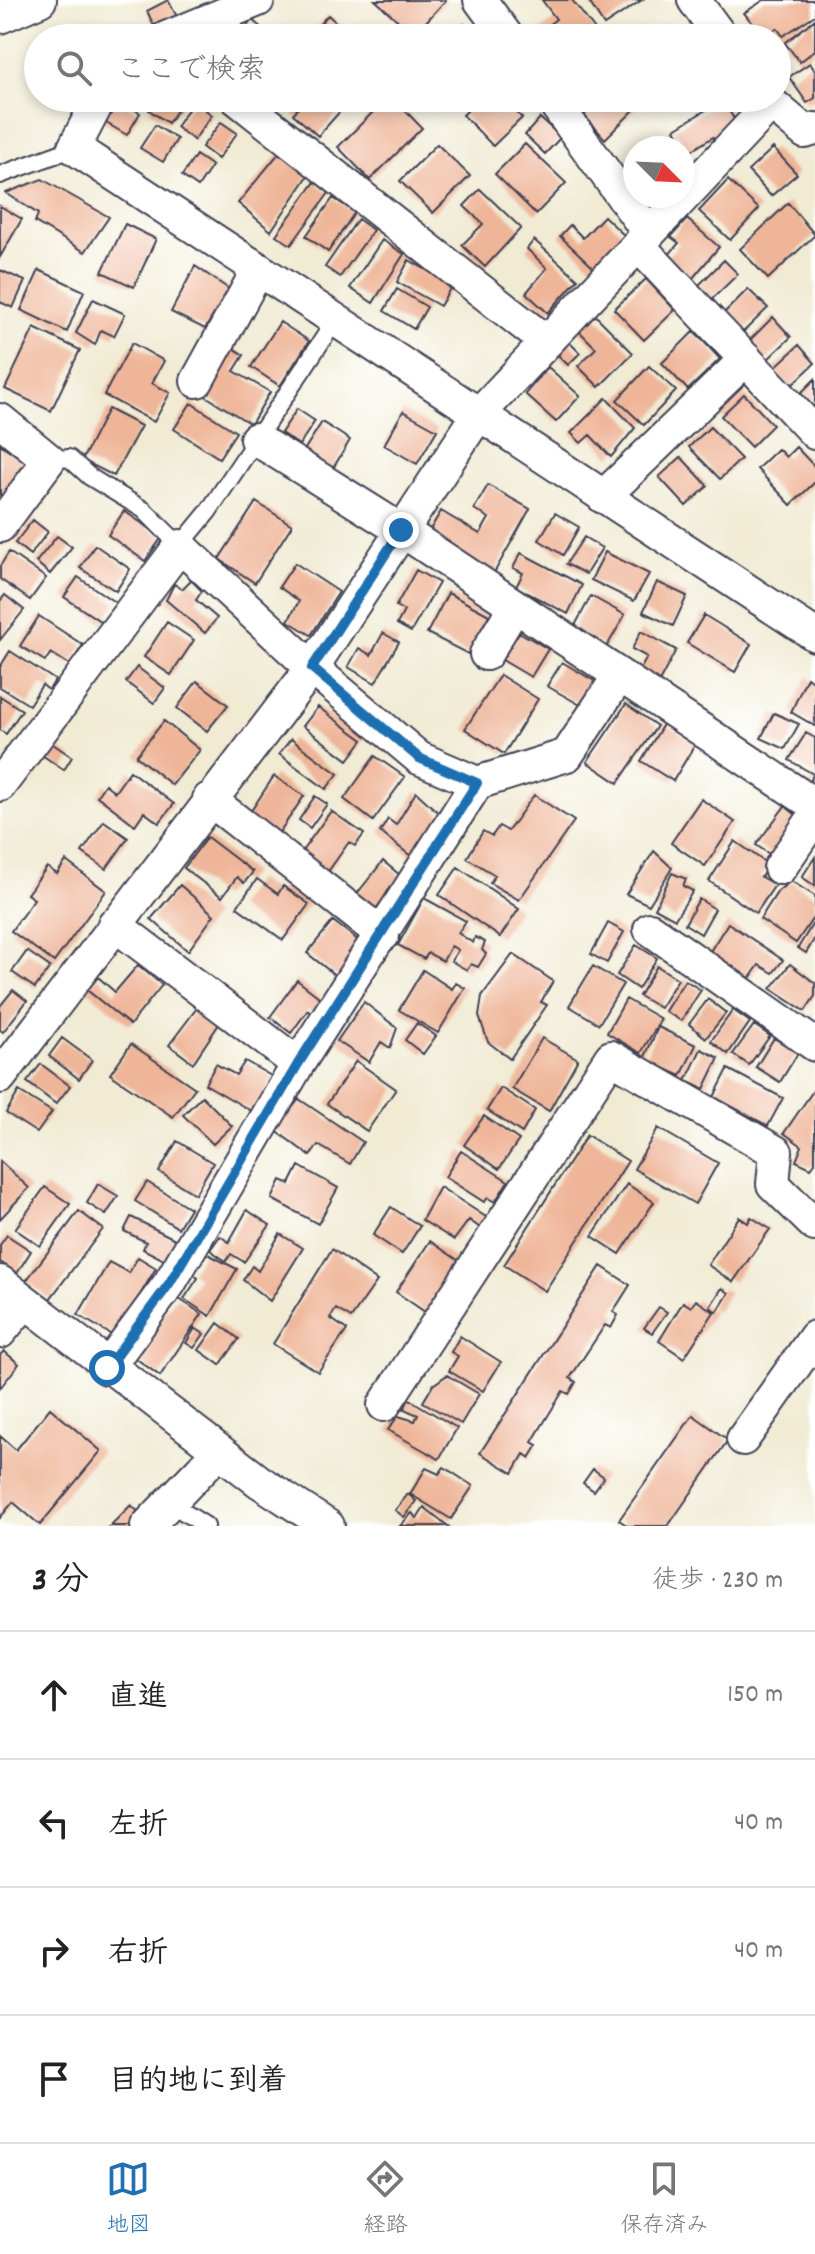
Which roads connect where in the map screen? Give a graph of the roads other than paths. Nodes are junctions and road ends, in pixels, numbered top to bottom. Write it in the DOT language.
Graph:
graph roads {
  1 [pos="40,0"];
  2 [pos="258,0"];
  3 [pos="480,0"];
  4 [pos="694,0"];
  5 [pos="0,17"];
  6 [pos="200,24"];
  7 [pos="498,24"];
  8 [pos="712,24"];
  9 [pos="93,112"];
  10 [pos="254,112"];
  11 [pos="560,112"];
  12 [pos="758,112"];
  13 [pos="781,112"];
  14 [pos="815,129"];
  15 [pos="74,148"];
  16 [pos="0,175"];
  17 [pos="643,239"];
  18 [pos="258,270"];
  19 [pos="335,321"];
  20 [pos="545,341"];
  21 [pos="746,359"];
  22 [pos="197,381"];
  23 [pos="478,415"];
  24 [pos="0,420"];
  25 [pos="815,433"];
  26 [pos="256,439"];
  27 [pos="49,460"];
  28 [pos="603,497"];
  29 [pos="0,526"];
  30 [pos="401,530"];
  31 [pos="180,546"];
  32 [pos="515,606"];
  33 [pos="815,635"];
  34 [pos="486,654"];
  35 [pos="312,668"];
  36 [pos="619,676"];
  37 [pos="477,783"];
  38 [pos="0,785"];
  39 [pos="209,799"];
  40 [pos="815,805"];
  41 [pos="815,816"];
  42 [pos="780,868"];
  43 [pos="114,924"];
  44 [pos="650,929"];
  45 [pos="383,935"];
  46 [pos="815,1045"];
  47 [pos="298,1064"];
  48 [pos="0,1077"];
  49 [pos="815,1225"];
  50 [pos="12,1292"];
  51 [pos="0,1332"];
  52 [pos="815,1337"];
  53 [pos="107,1368"];
  54 [pos="384,1405"];
  55 [pos="743,1439"];
  56 [pos="219,1451"];
  57 [pos="168,1502"];
  58 [pos="147,1526"];
  59 [pos="206,1526"];
  60 [pos="328,1526"];
  1 -- 5 [label="street"];
  2 -- 6 [label="street"];
  3 -- 7 [label="street"];
  4 -- 8 [label="street"];
  9 -- 15 [label="street"];
  10 -- 20 [label="street"];
  11 -- 17 [label="street"];
  12 -- 17 [label="street"];
  13 -- 14 [label="street"];
  15 -- 16 [label="lane"];
  15 -- 18 [label="street"];
  17 -- 20 [label="street"];
  17 -- 21 [label="street"];
  18 -- 19 [label="street"];
  18 -- 22 [label="street"];
  19 -- 23 [label="street"];
  19 -- 26 [label="lane"];
  20 -- 23 [label="street"];
  21 -- 25 [label="street"];
  21 -- 28 [label="street"];
  23 -- 28 [label="street"];
  23 -- 30 [label="street"];
  24 -- 27 [label="street"];
  26 -- 30 [label="street"];
  26 -- 31 [label="lane"];
  27 -- 29 [label="street"];
  27 -- 31 [label="lane"];
  28 -- 33 [label="street"];
  30 -- 32 [label="street"];
  30 -- 35 [label="street"];
  31 -- 35 [label="street"];
  31 -- 38 [label="street"];
  32 -- 34 [label="street"];
  32 -- 36 [label="street"];
  35 -- 37 [label="street"];
  35 -- 39 [label="street"];
  36 -- 37 [label="street"];
  36 -- 40 [label="street"];
  37 -- 45 [label="street"];
  39 -- 43 [label="street"];
  39 -- 45 [label="street"];
  41 -- 42 [label="street"];
  43 -- 47 [label="street"];
  43 -- 48 [label="street"];
  44 -- 46 [label="street"];
  45 -- 47 [label="street"];
  47 -- 53 [label="street"];
  49 -- 54 [label="street"];
  50 -- 51 [label="street"];
  50 -- 53 [label="street"];
  52 -- 55 [label="street"];
  53 -- 56 [label="street"];
  56 -- 57 [label="street"];
  56 -- 60 [label="street"];
  57 -- 58 [label="street"];
  57 -- 59 [label="lane"];
}
